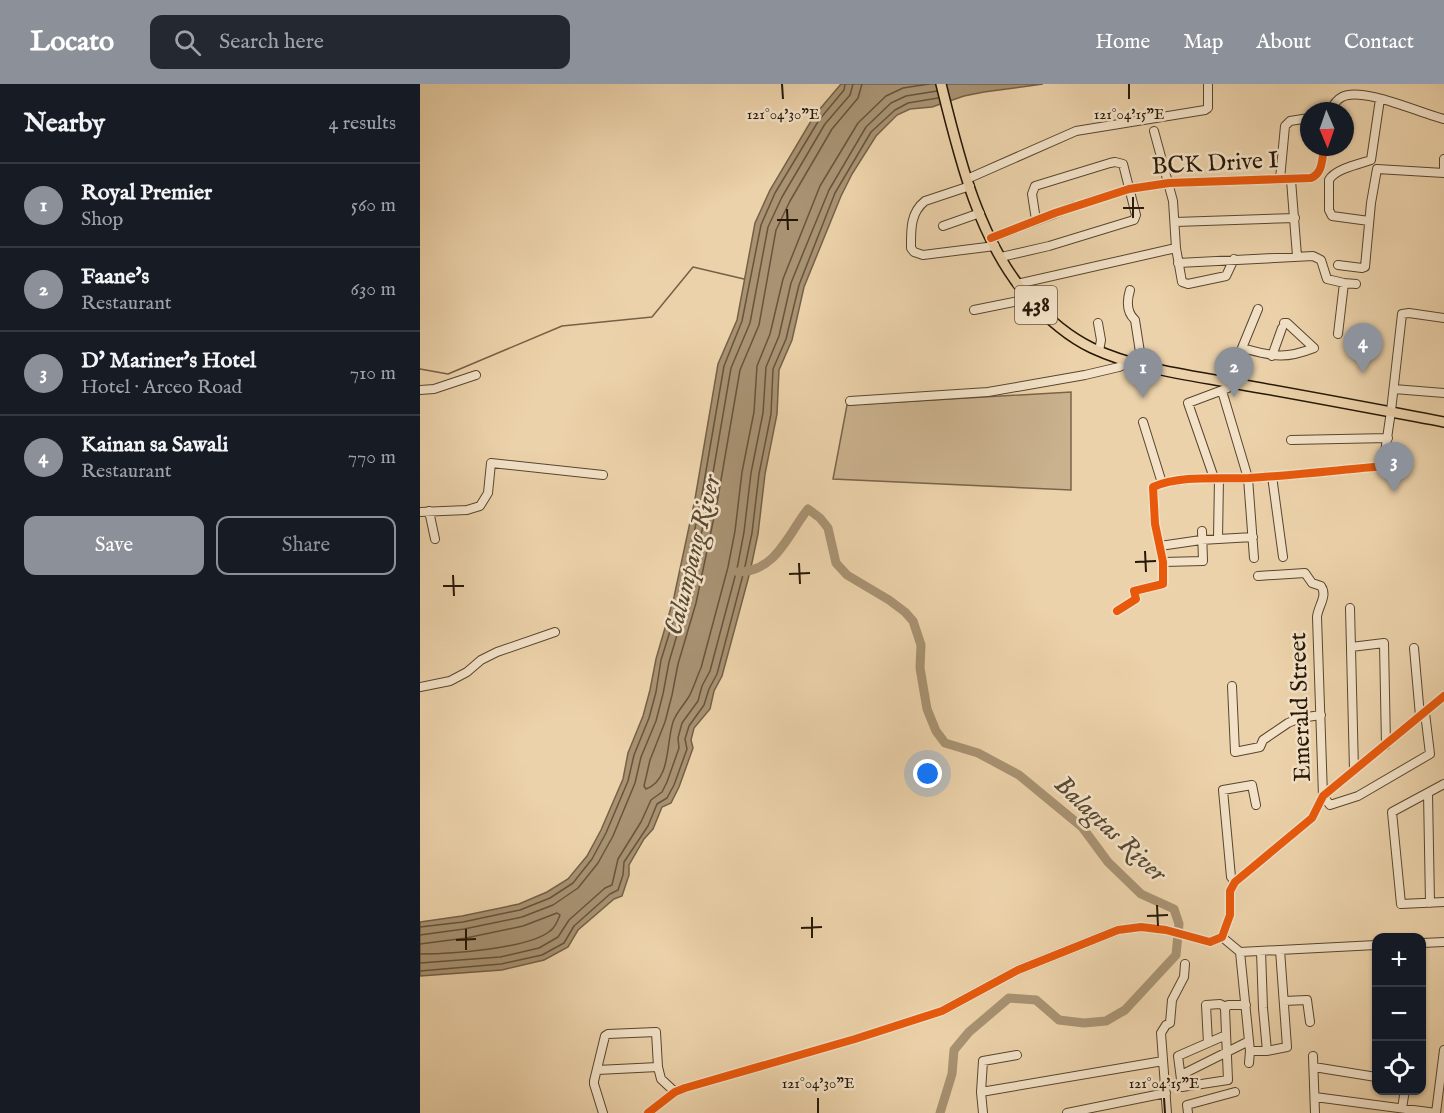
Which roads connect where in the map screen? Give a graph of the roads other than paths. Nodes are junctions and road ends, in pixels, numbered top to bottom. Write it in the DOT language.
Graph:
graph roads {
  1 [pos="941,84"];
  2 [pos="1208,85"];
  3 [pos="1380,99"];
  4 [pos="1336,102"];
  5 [pos="1300,119"];
  6 [pos="1444,119"];
  7 [pos="1154,131"];
  8 [pos="1321,156"];
  9 [pos="1444,159"];
  10 [pos="1371,160"];
  11 [pos="1377,169"];
  12 [pos="1444,173"];
  13 [pos="1280,179"];
  14 [pos="1291,180"];
  15 [pos="968,183"];
  16 [pos="1169,183"];
  17 [pos="1129,189"];
  18 [pos="1088,202"];
  19 [pos="1075,206"];
  20 [pos="980,213"];
  21 [pos="1295,218"];
  22 [pos="1036,220"];
  23 [pos="1369,221"];
  24 [pos="1175,222"];
  25 [pos="943,226"];
  26 [pos="993,242"];
  27 [pos="1176,248"];
  28 [pos="1297,256"];
  29 [pos="1001,257"];
  30 [pos="1234,259"];
  31 [pos="1178,262"];
  32 [pos="1338,265"];
  33 [pos="1344,283"];
  34 [pos="1017,284"];
  35 [pos="1356,284"];
  36 [pos="1130,290"];
  37 [pos="1029,299"];
  38 [pos="1258,309"];
  39 [pos="974,310"];
  40 [pos="1444,318"];
  41 [pos="1098,324"];
  42 [pos="1338,334"];
  43 [pos="1242,348"];
  44 [pos="1099,351"];
  45 [pos="1272,356"];
  46 [pos="1130,362"];
  47 [pos="1142,365"];
  48 [pos="476,375"];
  49 [pos="1231,382"];
  50 [pos="1394,389"];
  51 [pos="420,390"];
  52 [pos="1222,391"];
  53 [pos="1444,393"];
  54 [pos="850,401"];
  55 [pos="1391,411"];
  56 [pos="1143,422"];
  57 [pos="1444,422"];
  58 [pos="1388,438"];
  59 [pos="1291,440"];
  60 [pos="1396,465"];
  61 [pos="1383,466"];
  62 [pos="603,475"];
  63 [pos="1272,476"];
  64 [pos="1216,478"];
  65 [pos="1248,478"];
  66 [pos="1162,483"];
  67 [pos="429,511"];
  68 [pos="420,512"];
  69 [pos="1202,531"];
  70 [pos="1253,537"];
  71 [pos="435,539"];
  72 [pos="1218,539"];
  73 [pos="1201,540"];
  74 [pos="1160,546"];
  75 [pos="1283,557"];
  76 [pos="1254,558"];
  77 [pos="1162,562"];
  78 [pos="1257,576"];
  79 [pos="1350,608"];
  80 [pos="1117,611"];
  81 [pos="555,632"];
  82 [pos="1351,647"];
  83 [pos="1414,648"];
  84 [pos="1232,686"];
  85 [pos="420,687"];
  86 [pos="1444,696"];
  87 [pos="1423,714"];
  88 [pos="1321,715"];
  89 [pos="1386,745"];
  90 [pos="1354,770"];
  91 [pos="1444,784"];
  92 [pos="1428,793"];
  93 [pos="1323,796"];
  94 [pos="1256,805"];
  95 [pos="1235,882"];
  96 [pos="1444,902"];
  97 [pos="1430,903"];
  98 [pos="1222,937"];
  99 [pos="1444,942"];
  100 [pos="1426,943"];
  101 [pos="1372,945"];
  102 [pos="1280,950"];
  103 [pos="1261,951"];
  104 [pos="1240,952"];
  105 [pos="1185,964"];
  106 [pos="1284,1002"];
  107 [pos="1245,1005"];
  108 [pos="1226,1007"];
  109 [pos="1310,1022"];
  110 [pos="1226,1035"];
  111 [pos="1249,1041"];
  112 [pos="1208,1043"];
  113 [pos="1444,1050"];
  114 [pos="1227,1051"];
  115 [pos="1250,1051"];
  116 [pos="1267,1051"];
  117 [pos="1017,1055"];
  118 [pos="1313,1056"];
  119 [pos="1163,1061"];
  120 [pos="1249,1063"];
  121 [pos="658,1067"];
  122 [pos="1314,1067"];
  123 [pos="597,1070"];
  124 [pos="1180,1076"];
  125 [pos="1372,1076"];
  126 [pos="675,1092"];
  127 [pos="981,1092"];
  128 [pos="1235,1092"];
  129 [pos="1166,1093"];
  130 [pos="1404,1095"];
  131 [pos="1315,1097"];
  132 [pos="1402,1108"];
  133 [pos="603,1113"];
  134 [pos="648,1113"];
  135 [pos="983,1113"];
  136 [pos="1067,1113"];
  137 [pos="1167,1113"];
  138 [pos="1188,1113"];
  139 [pos="1315,1113"];
  140 [pos="1436,1113"];
  1 -- 15 [label="main road, 438"];
  2 -- 15 [label="street"];
  3 -- 4 [label="street"];
  3 -- 6 [label="street"];
  3 -- 10 [label="street"];
  5 -- 13 [label="street"];
  7 -- 16 [label="street"];
  8 -- 14 [label="street, BCK Drive I"];
  9 -- 12 [label="street"];
  10 -- 11 [label="street"];
  10 -- 23 [label="street"];
  11 -- 12 [label="street"];
  11 -- 23 [label="street"];
  13 -- 14 [label="street, BCK Drive I"];
  13 -- 16 [label="street, BCK Drive I"];
  14 -- 21 [label="street"];
  15 -- 20 [label="main road, 438"];
  15 -- 26 [label="street"];
  16 -- 17 [label="street, BCK Drive I"];
  16 -- 24 [label="street"];
  17 -- 18 [label="street, BCK Drive I"];
  17 -- 22 [label="street"];
  17 -- 29 [label="street"];
  19 -- 22 [label="street"];
  20 -- 25 [label="street"];
  20 -- 26 [label="main road, 438"];
  21 -- 24 [label="street"];
  21 -- 28 [label="street"];
  22 -- 26 [label="street"];
  23 -- 32 [label="street"];
  24 -- 27 [label="street"];
  26 -- 29 [label="main road, 438"];
  27 -- 31 [label="street"];
  27 -- 34 [label="street"];
  28 -- 30 [label="street"];
  28 -- 33 [label="street"];
  29 -- 34 [label="main road, 438"];
  30 -- 31 [label="street"];
  30 -- 31 [label="street"];
  33 -- 35 [label="street"];
  33 -- 42 [label="street"];
  34 -- 37 [label="main road, 438"];
  36 -- 47 [label="street"];
  37 -- 39 [label="street"];
  37 -- 44 [label="main road, 438"];
  38 -- 43 [label="street"];
  40 -- 50 [label="street"];
  41 -- 44 [label="street"];
  43 -- 45 [label="street"];
  43 -- 49 [label="street"];
  44 -- 46 [label="main road, 438"];
  45 -- 45 [label="street"];
  46 -- 47 [label="main road, 438"];
  46 -- 54 [label="street"];
  47 -- 49 [label="main road, 438"];
  48 -- 51 [label="street"];
  49 -- 52 [label="street"];
  49 -- 55 [label="main road, 438"];
  50 -- 53 [label="street"];
  50 -- 55 [label="street"];
  52 -- 64 [label="street"];
  52 -- 65 [label="street"];
  55 -- 57 [label="main road, 438"];
  55 -- 58 [label="street"];
  56 -- 66 [label="street"];
  58 -- 59 [label="street"];
  58 -- 61 [label="street"];
  60 -- 61 [label="street"];
  61 -- 63 [label="street"];
  62 -- 67 [label="street"];
  63 -- 65 [label="street"];
  63 -- 75 [label="street"];
  64 -- 65 [label="street"];
  64 -- 66 [label="street"];
  64 -- 72 [label="street"];
  65 -- 70 [label="street"];
  66 -- 74 [label="street"];
  67 -- 68 [label="street"];
  67 -- 71 [label="street"];
  69 -- 73 [label="street"];
  70 -- 72 [label="street"];
  70 -- 76 [label="street"];
  72 -- 73 [label="street"];
  73 -- 74 [label="street"];
  73 -- 77 [label="street"];
  74 -- 77 [label="street"];
  77 -- 80 [label="street"];
  78 -- 88 [label="street, Emerald Street"];
  79 -- 82 [label="street"];
  81 -- 85 [label="street"];
  82 -- 89 [label="street"];
  82 -- 90 [label="street"];
  83 -- 87 [label="street"];
  84 -- 88 [label="street"];
  86 -- 87 [label="street"];
  87 -- 89 [label="street"];
  87 -- 93 [label="street"];
  88 -- 93 [label="street, Emerald Street"];
  89 -- 90 [label="street"];
  90 -- 93 [label="street"];
  91 -- 92 [label="street"];
  92 -- 97 [label="street"];
  92 -- 97 [label="street"];
  93 -- 95 [label="street"];
  94 -- 95 [label="street"];
  95 -- 98 [label="street"];
  96 -- 97 [label="street"];
  98 -- 104 [label="street"];
  98 -- 126 [label="street"];
  99 -- 100 [label="street"];
  101 -- 102 [label="street"];
  102 -- 103 [label="street"];
  102 -- 106 [label="street"];
  103 -- 104 [label="street"];
  103 -- 116 [label="street"];
  104 -- 107 [label="street"];
  105 -- 119 [label="street"];
  106 -- 109 [label="street"];
  106 -- 116 [label="street"];
  107 -- 108 [label="street"];
  107 -- 111 [label="street"];
  108 -- 110 [label="street"];
  108 -- 112 [label="street"];
  110 -- 112 [label="street"];
  110 -- 114 [label="street"];
  111 -- 114 [label="street"];
  111 -- 115 [label="street"];
  112 -- 124 [label="street"];
  113 -- 140 [label="street"];
  114 -- 124 [label="street"];
  114 -- 124 [label="street"];
  115 -- 116 [label="street"];
  115 -- 120 [label="street"];
  117 -- 127 [label="street"];
  118 -- 122 [label="street"];
  119 -- 127 [label="street"];
  119 -- 129 [label="street"];
  121 -- 123 [label="street"];
  121 -- 123 [label="street"];
  121 -- 126 [label="street"];
  122 -- 125 [label="street"];
  122 -- 131 [label="street"];
  123 -- 133 [label="street"];
  126 -- 134 [label="street"];
  127 -- 135 [label="street"];
  128 -- 138 [label="street"];
  129 -- 136 [label="street"];
  129 -- 137 [label="street"];
  130 -- 132 [label="street"];
  131 -- 132 [label="street"];
  131 -- 139 [label="street"];
  132 -- 140 [label="street"];
}
